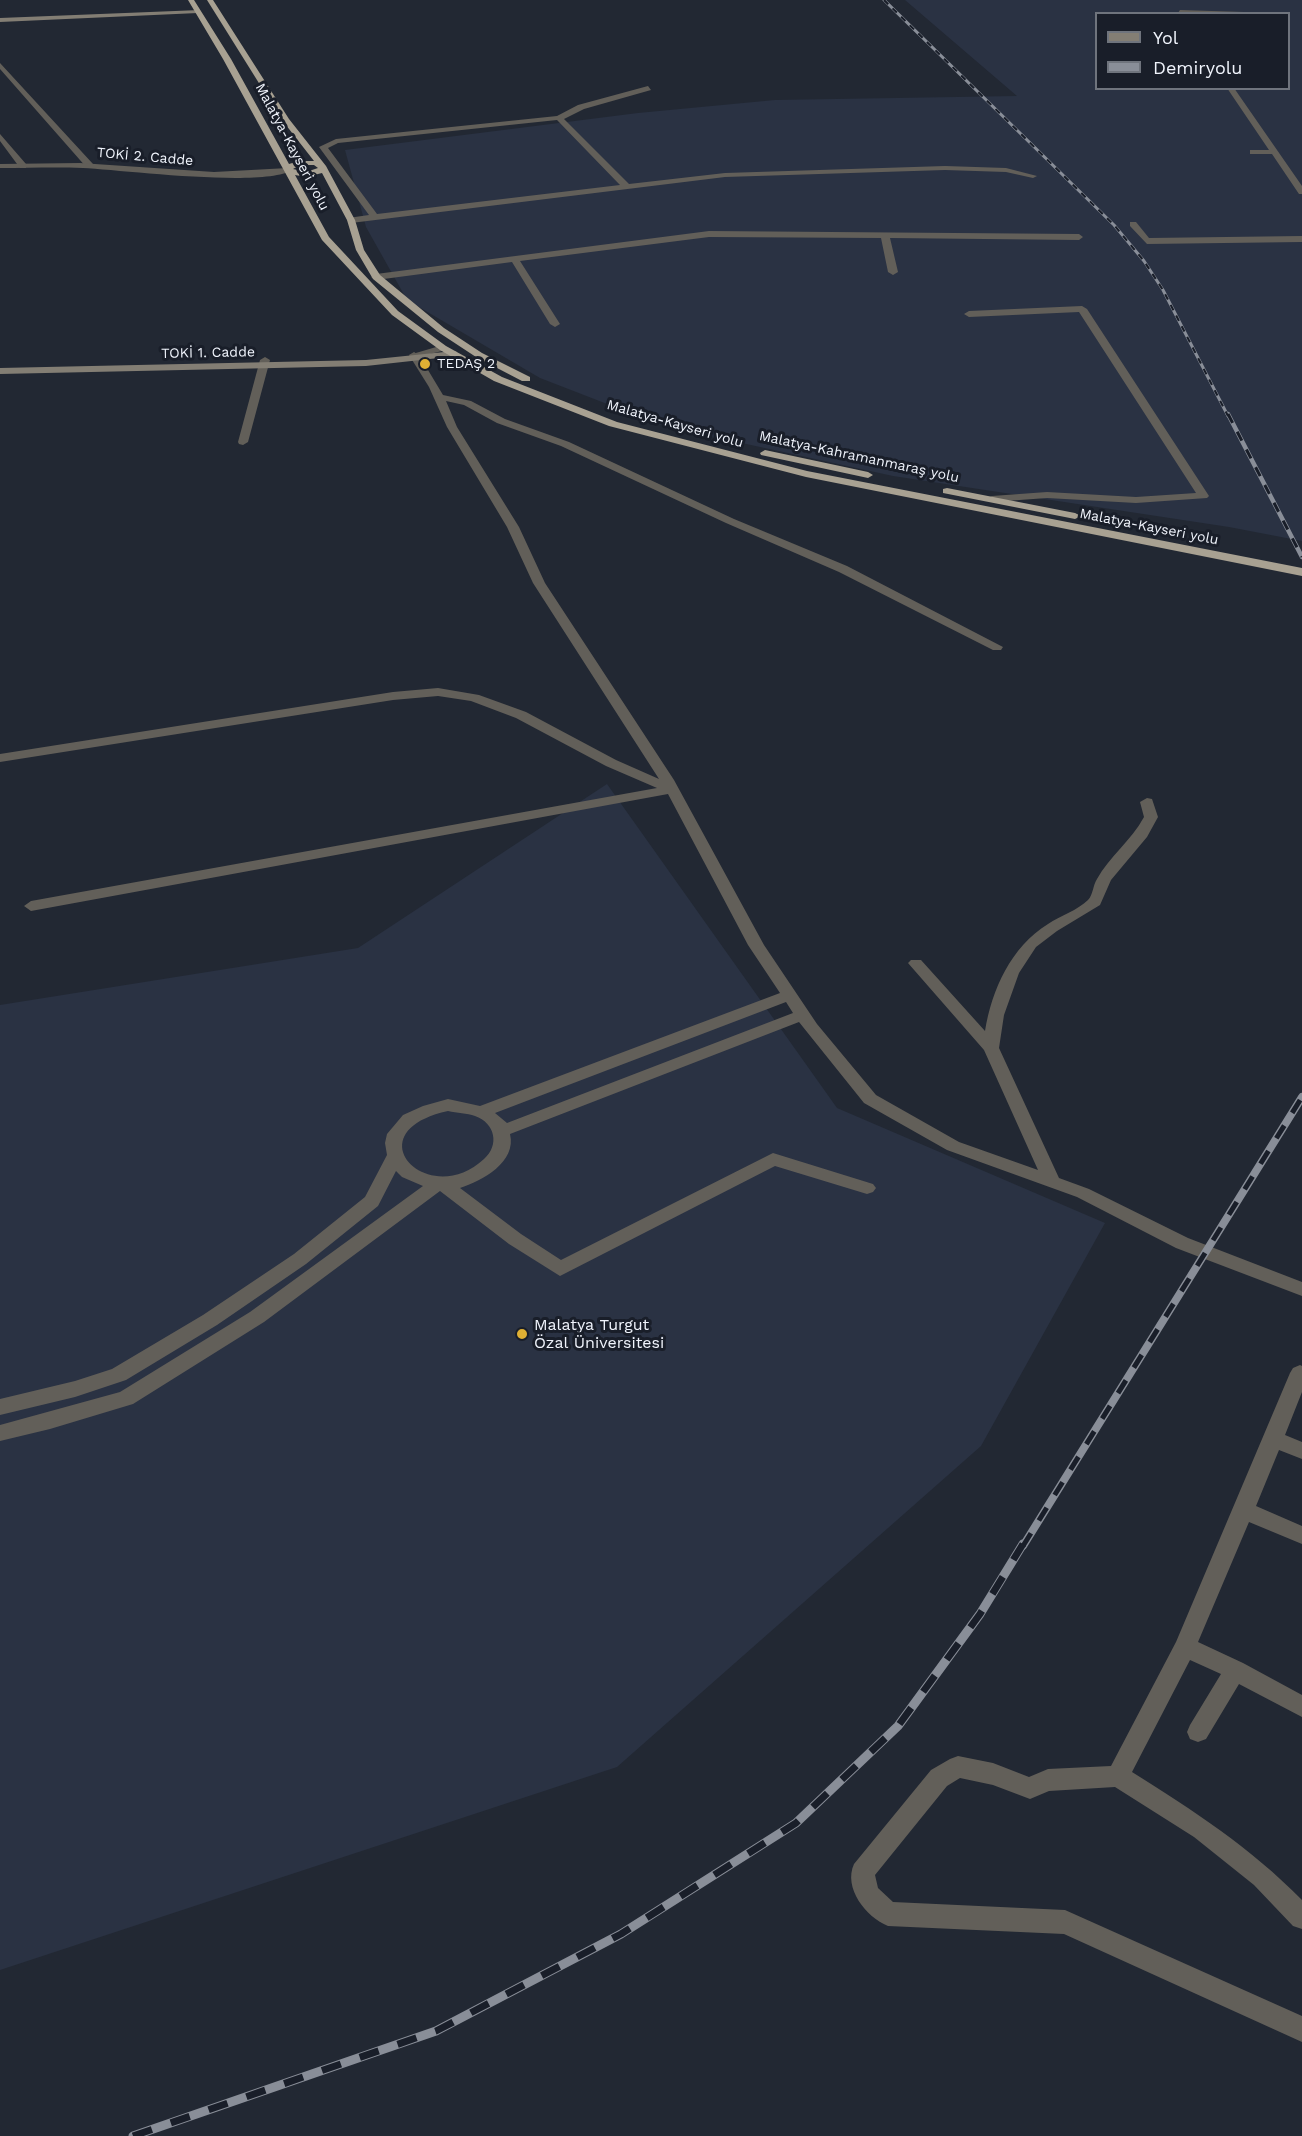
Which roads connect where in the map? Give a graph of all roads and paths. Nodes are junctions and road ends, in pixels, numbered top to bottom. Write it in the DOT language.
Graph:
graph roads {
  1 [pos="191,0"];
  2 [pos="210,0"];
  3 [pos="1179,10"];
  4 [pos="198,11"];
  5 [pos="1212,12"];
  6 [pos="0,21"];
  7 [pos="0,65"];
  8 [pos="648,88"];
  9 [pos="1231,90"];
  10 [pos="560,118"];
  11 [pos="0,136"];
  12 [pos="1253,152"];
  13 [pos="1275,152"];
  14 [pos="0,166"];
  15 [pos="23,166"];
  16 [pos="90,166"];
  17 [pos="322,166"];
  18 [pos="288,170"];
  19 [pos="1033,176"];
  20 [pos="626,186"];
  21 [pos="1302,192"];
  22 [pos="375,217"];
  23 [pos="351,220"];
  24 [pos="1133,224"];
  25 [pos="885,237"];
  26 [pos="1079,237"];
  27 [pos="1302,239"];
  28 [pos="514,259"];
  29 [pos="893,272"];
  30 [pos="376,277"];
  31 [pos="969,314"];
  32 [pos="555,324"];
  33 [pos="443,348"];
  34 [pos="454,354"];
  35 [pos="415,357"];
  36 [pos="265,362"];
  37 [pos="0,369"];
  38 [pos="439,397"];
  39 [pos="243,442"];
  40 [pos="992,499"];
  41 [pos="1302,561"];
  42 [pos="1302,572"];
  43 [pos="997,647"];
  44 [pos="0,758"];
  45 [pos="672,789"];
  46 [pos="1147,802"];
  47 [pos="32,906"];
  48 [pos="916,963"];
  49 [pos="789,995"];
  50 [pos="803,1015"];
  51 [pos="991,1048"];
  52 [pos="482,1111"];
  53 [pos="502,1131"];
  54 [pos="395,1155"];
  55 [pos="440,1182"];
  56 [pos="1053,1184"];
  57 [pos="867,1188"];
  58 [pos="1302,1288"];
  59 [pos="1302,1374"];
  60 [pos="0,1407"];
  61 [pos="0,1433"];
  62 [pos="1274,1439"];
  63 [pos="1302,1451"];
  64 [pos="1244,1510"];
  65 [pos="1302,1535"];
  66 [pos="1185,1647"];
  67 [pos="1235,1670"];
  68 [pos="1302,1707"];
  69 [pos="1198,1732"];
  70 [pos="1118,1776"];
  71 [pos="1302,1917"];
  72 [pos="1302,2028"];
  1 -- 4 [label="highway, Malatya-Kayseri yolu"];
  2 -- 17 [label="highway, Malatya-Kahramanmaraş yolu"];
  3 -- 5 [label="street"];
  4 -- 6 [label="main road"];
  4 -- 18 [label="highway, Malatya-Kayseri yolu"];
  7 -- 16 [label="street"];
  8 -- 10 [label="street"];
  9 -- 13 [label="street"];
  10 -- 20 [label="street"];
  10 -- 22 [label="street"];
  11 -- 15 [label="street"];
  12 -- 13 [label="street"];
  13 -- 21 [label="street"];
  14 -- 15 [label="street, TOKİ 2. Cadde"];
  15 -- 16 [label="street, TOKİ 2. Cadde"];
  16 -- 18 [label="street, TOKİ 2. Cadde"];
  17 -- 18 [label="highway"];
  17 -- 23 [label="highway, Malatya-Kahramanmaraş yolu"];
  18 -- 33 [label="highway, Malatya-Kayseri yolu"];
  19 -- 20 [label="street"];
  20 -- 22 [label="street"];
  22 -- 23 [label="street"];
  23 -- 30 [label="highway, Malatya-Kahramanmaraş yolu"];
  24 -- 27 [label="street"];
  25 -- 26 [label="street"];
  25 -- 28 [label="street"];
  25 -- 29 [label="street"];
  28 -- 30 [label="street"];
  28 -- 32 [label="street"];
  30 -- 40 [label="highway, Malatya-Kahramanmaraş yolu"];
  31 -- 40 [label="street"];
  33 -- 34 [label="highway, Malatya-Kayseri yolu"];
  33 -- 35 [label="street"];
  34 -- 35 [label="main road, TOKİ 1. Cadde"];
  34 -- 42 [label="highway, Malatya-Kayseri yolu"];
  35 -- 36 [label="main road, TOKİ 1. Cadde"];
  35 -- 38 [label="street"];
  36 -- 37 [label="main road, TOKİ 1. Cadde"];
  36 -- 39 [label="street"];
  38 -- 43 [label="street"];
  38 -- 45 [label="street"];
  40 -- 41 [label="highway, Malatya-Kahramanmaraş yolu"];
  44 -- 45 [label="street"];
  45 -- 47 [label="street"];
  45 -- 49 [label="street"];
  46 -- 51 [label="street"];
  48 -- 51 [label="street"];
  49 -- 50 [label="street"];
  49 -- 52 [label="street"];
  50 -- 53 [label="street"];
  50 -- 56 [label="street"];
  51 -- 56 [label="street"];
  52 -- 53 [label="street"];
  52 -- 54 [label="street"];
  53 -- 55 [label="street"];
  54 -- 55 [label="street"];
  54 -- 60 [label="street"];
  55 -- 57 [label="street"];
  55 -- 61 [label="street"];
  56 -- 58 [label="street"];
  59 -- 62 [label="street"];
  62 -- 63 [label="street"];
  62 -- 64 [label="street"];
  64 -- 65 [label="street"];
  64 -- 66 [label="street"];
  66 -- 67 [label="street"];
  66 -- 70 [label="street"];
  67 -- 68 [label="street"];
  67 -- 69 [label="street"];
  70 -- 71 [label="street"];
  70 -- 72 [label="street"];
}
